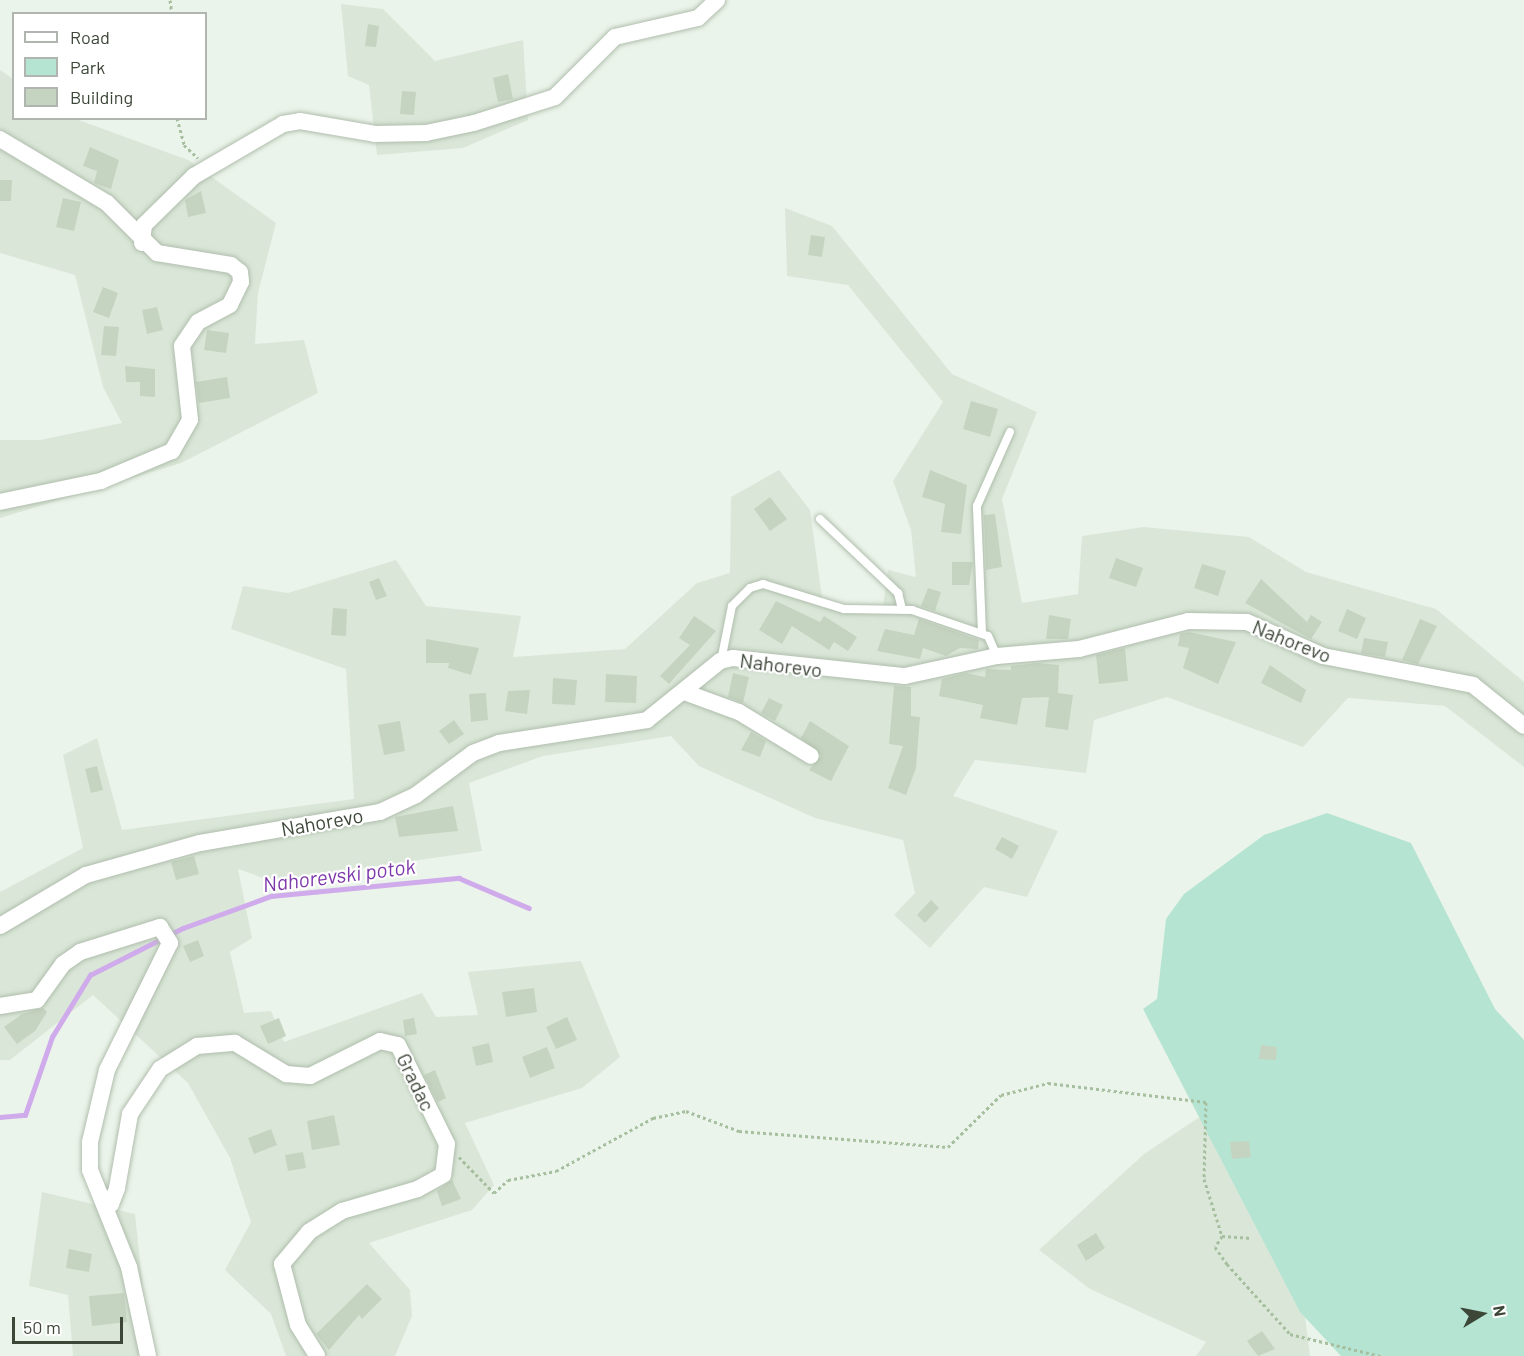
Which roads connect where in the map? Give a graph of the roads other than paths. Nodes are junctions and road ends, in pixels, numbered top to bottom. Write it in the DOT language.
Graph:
graph roads {
  1 [pos="717,0"];
  2 [pos="0,139"];
  3 [pos="142,243"];
  4 [pos="1010,432"];
  5 [pos="0,502"];
  6 [pos="820,519"];
  7 [pos="902,609"];
  8 [pos="982,633"];
  9 [pos="997,656"];
  10 [pos="720,661"];
  11 [pos="687,693"];
  12 [pos="1524,726"];
  13 [pos="811,756"];
  14 [pos="0,926"];
  15 [pos="0,1006"];
  16 [pos="101,1196"];
  17 [pos="148,1356"];
  18 [pos="317,1356"];
  1 -- 3 [label="street"];
  2 -- 3 [label="street"];
  3 -- 5 [label="street"];
  4 -- 8 [label="lane"];
  6 -- 7 [label="lane"];
  7 -- 8 [label="lane"];
  7 -- 10 [label="lane"];
  8 -- 9 [label="lane"];
  9 -- 10 [label="street, Nahorevo"];
  9 -- 12 [label="street, Nahorevo"];
  10 -- 11 [label="street, Nahorevo"];
  11 -- 13 [label="street"];
  11 -- 14 [label="street, Nahorevo"];
  15 -- 16 [label="street"];
  16 -- 17 [label="street"];
  16 -- 18 [label="street, Gradac"];
}
